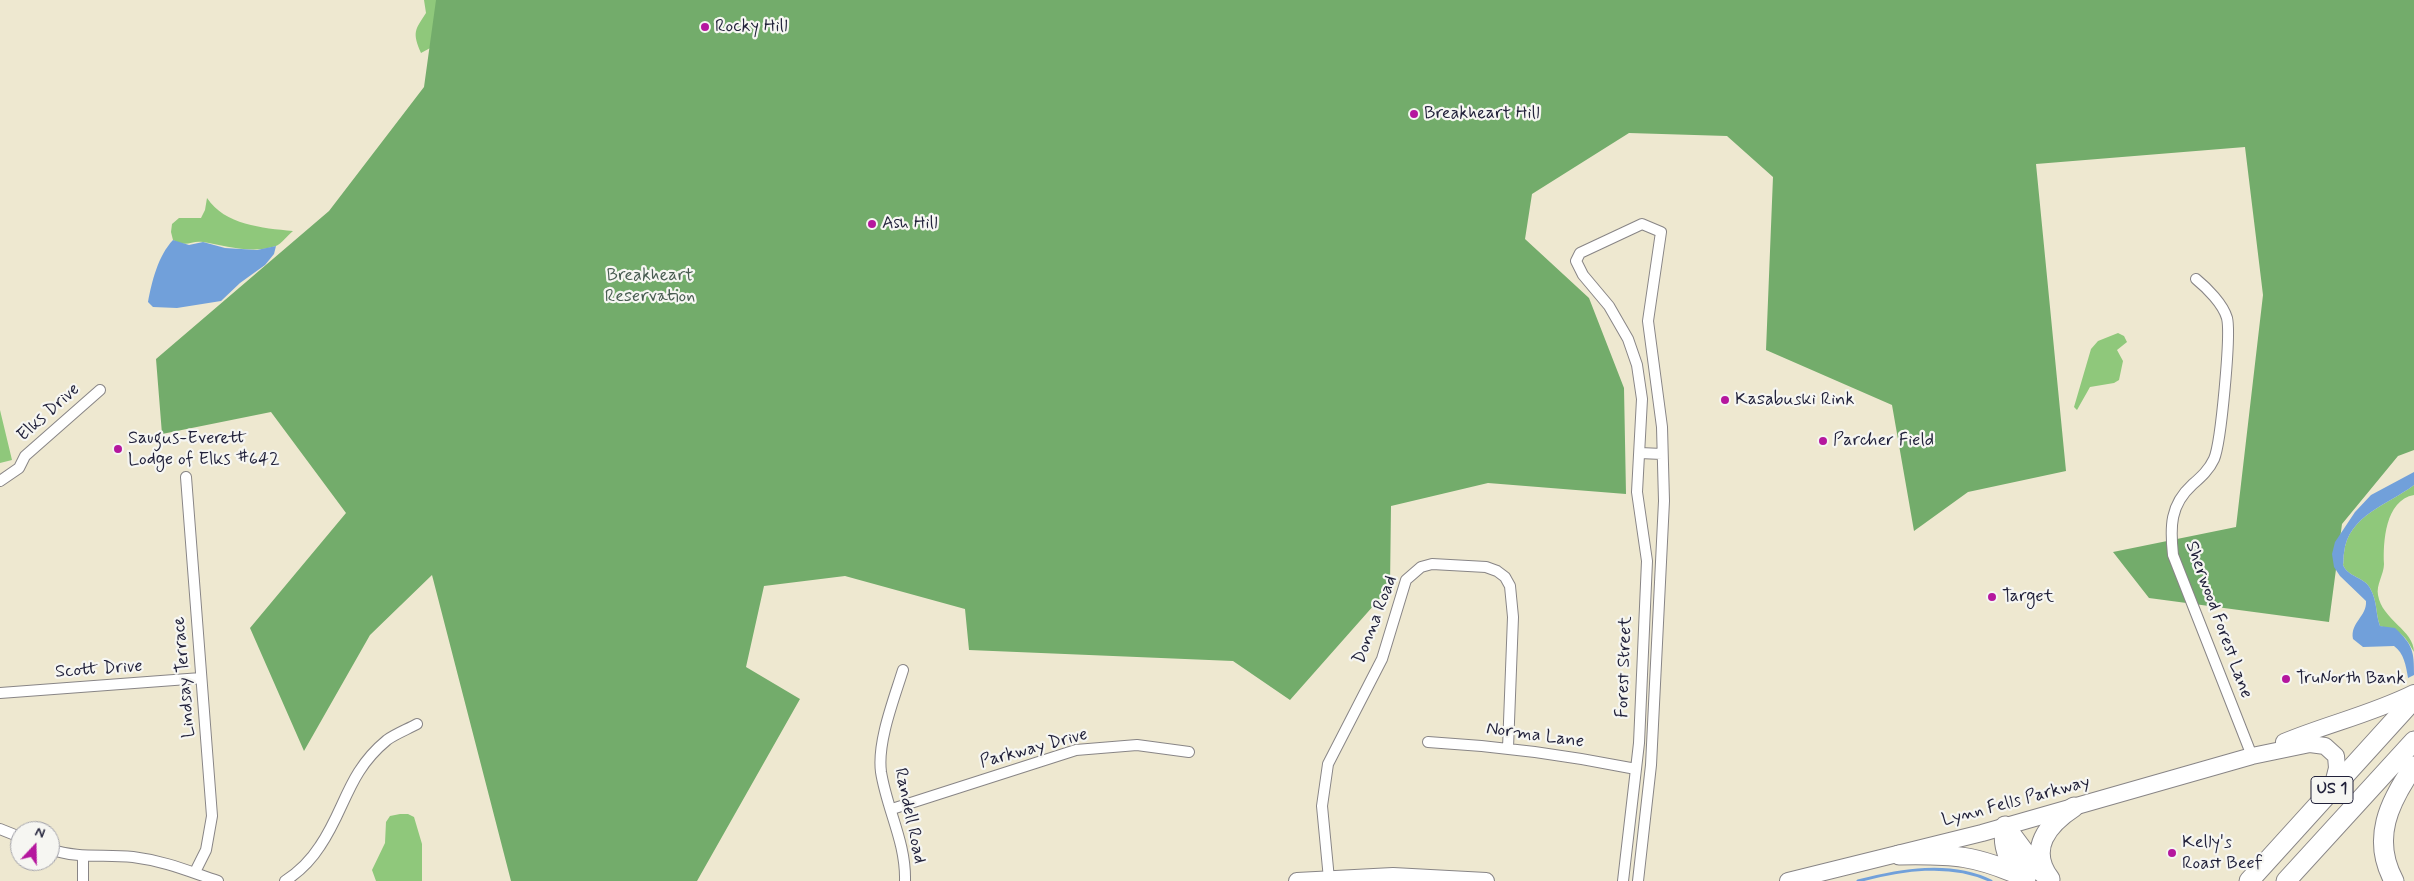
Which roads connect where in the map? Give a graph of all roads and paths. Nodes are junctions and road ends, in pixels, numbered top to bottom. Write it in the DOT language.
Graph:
graph roads {
  1 [pos="2196,279"];
  2 [pos="1651,349"];
  3 [pos="1633,352"];
  4 [pos="100,390"];
  5 [pos="1640,453"];
  6 [pos="1662,454"];
  7 [pos="186,476"];
  8 [pos="0,481"];
  9 [pos="903,670"];
  10 [pos="201,678"];
  11 [pos="2414,693"];
  12 [pos="0,694"];
  13 [pos="2414,699"];
  14 [pos="417,724"];
  15 [pos="2414,741"];
  16 [pos="1428,742"];
  17 [pos="1508,748"];
  18 [pos="1189,752"];
  19 [pos="2252,756"];
  20 [pos="2414,766"];
  21 [pos="1636,769"];
  22 [pos="2331,792"];
  23 [pos="2074,807"];
  24 [pos="892,809"];
  25 [pos="2005,826"];
  26 [pos="60,851"];
  27 [pos="1899,855"];
  28 [pos="83,857"];
  29 [pos="195,872"];
  30 [pos="1329,879"];
  31 [pos="2028,879"];
  32 [pos="2052,880"];
  33 [pos="83,881"];
  34 [pos="218,881"];
  35 [pos="285,881"];
  36 [pos="906,881"];
  37 [pos="1298,881"];
  38 [pos="1486,881"];
  39 [pos="1623,881"];
  40 [pos="1638,881"];
  41 [pos="1788,881"];
  42 [pos="2249,881"];
  43 [pos="2286,881"];
  44 [pos="2394,881"];
  1 -- 19 [label="street, Sherwood Forest Lane"];
  2 -- 3 [label="street"];
  2 -- 3 [label="street, Forest Street"];
  2 -- 6 [label="street, Forest Street"];
  3 -- 5 [label="street, Forest Street"];
  4 -- 8 [label="street, Elks Drive"];
  5 -- 6 [label="street"];
  5 -- 21 [label="street, Forest Street"];
  6 -- 40 [label="street, Forest Street"];
  7 -- 10 [label="street, Lindsay Terrace"];
  9 -- 24 [label="street, Randell Road"];
  10 -- 12 [label="street, Scott Drive"];
  10 -- 29 [label="street, Lindsay Terrace"];
  11 -- 19 [label="main road, Lynn Fells Parkway"];
  13 -- 22 [label="highway, US 1"];
  14 -- 35 [label="street"];
  15 -- 43 [label="highway, US 1"];
  16 -- 17 [label="street, Norma Lane"];
  17 -- 21 [label="street, Norma Lane"];
  17 -- 30 [label="street, Donna Road"];
  18 -- 24 [label="street, Parkway Drive"];
  19 -- 22 [label="main road, Lynn Fells Parkway"];
  19 -- 23 [label="main road, Lynn Fells Parkway"];
  20 -- 44 [label="highway"];
  21 -- 39 [label="street, Forest Street"];
  22 -- 42 [label="highway, US 1"];
  23 -- 25 [label="main road, Lynn Fells Parkway"];
  23 -- 32 [label="highway"];
  24 -- 36 [label="street, Randell Road"];
  25 -- 27 [label="main road, Lynn Fells Parkway"];
  25 -- 31 [label="highway"];
  25 -- 32 [label="highway"];
  26 -- 28 [label="street"];
  27 -- 31 [label="highway"];
  27 -- 41 [label="main road, Lynn Fells Parkway"];
  28 -- 29 [label="street"];
  28 -- 33 [label="street"];
  29 -- 34 [label="street"];
  30 -- 37 [label="main road"];
  30 -- 38 [label="main road"];
}
